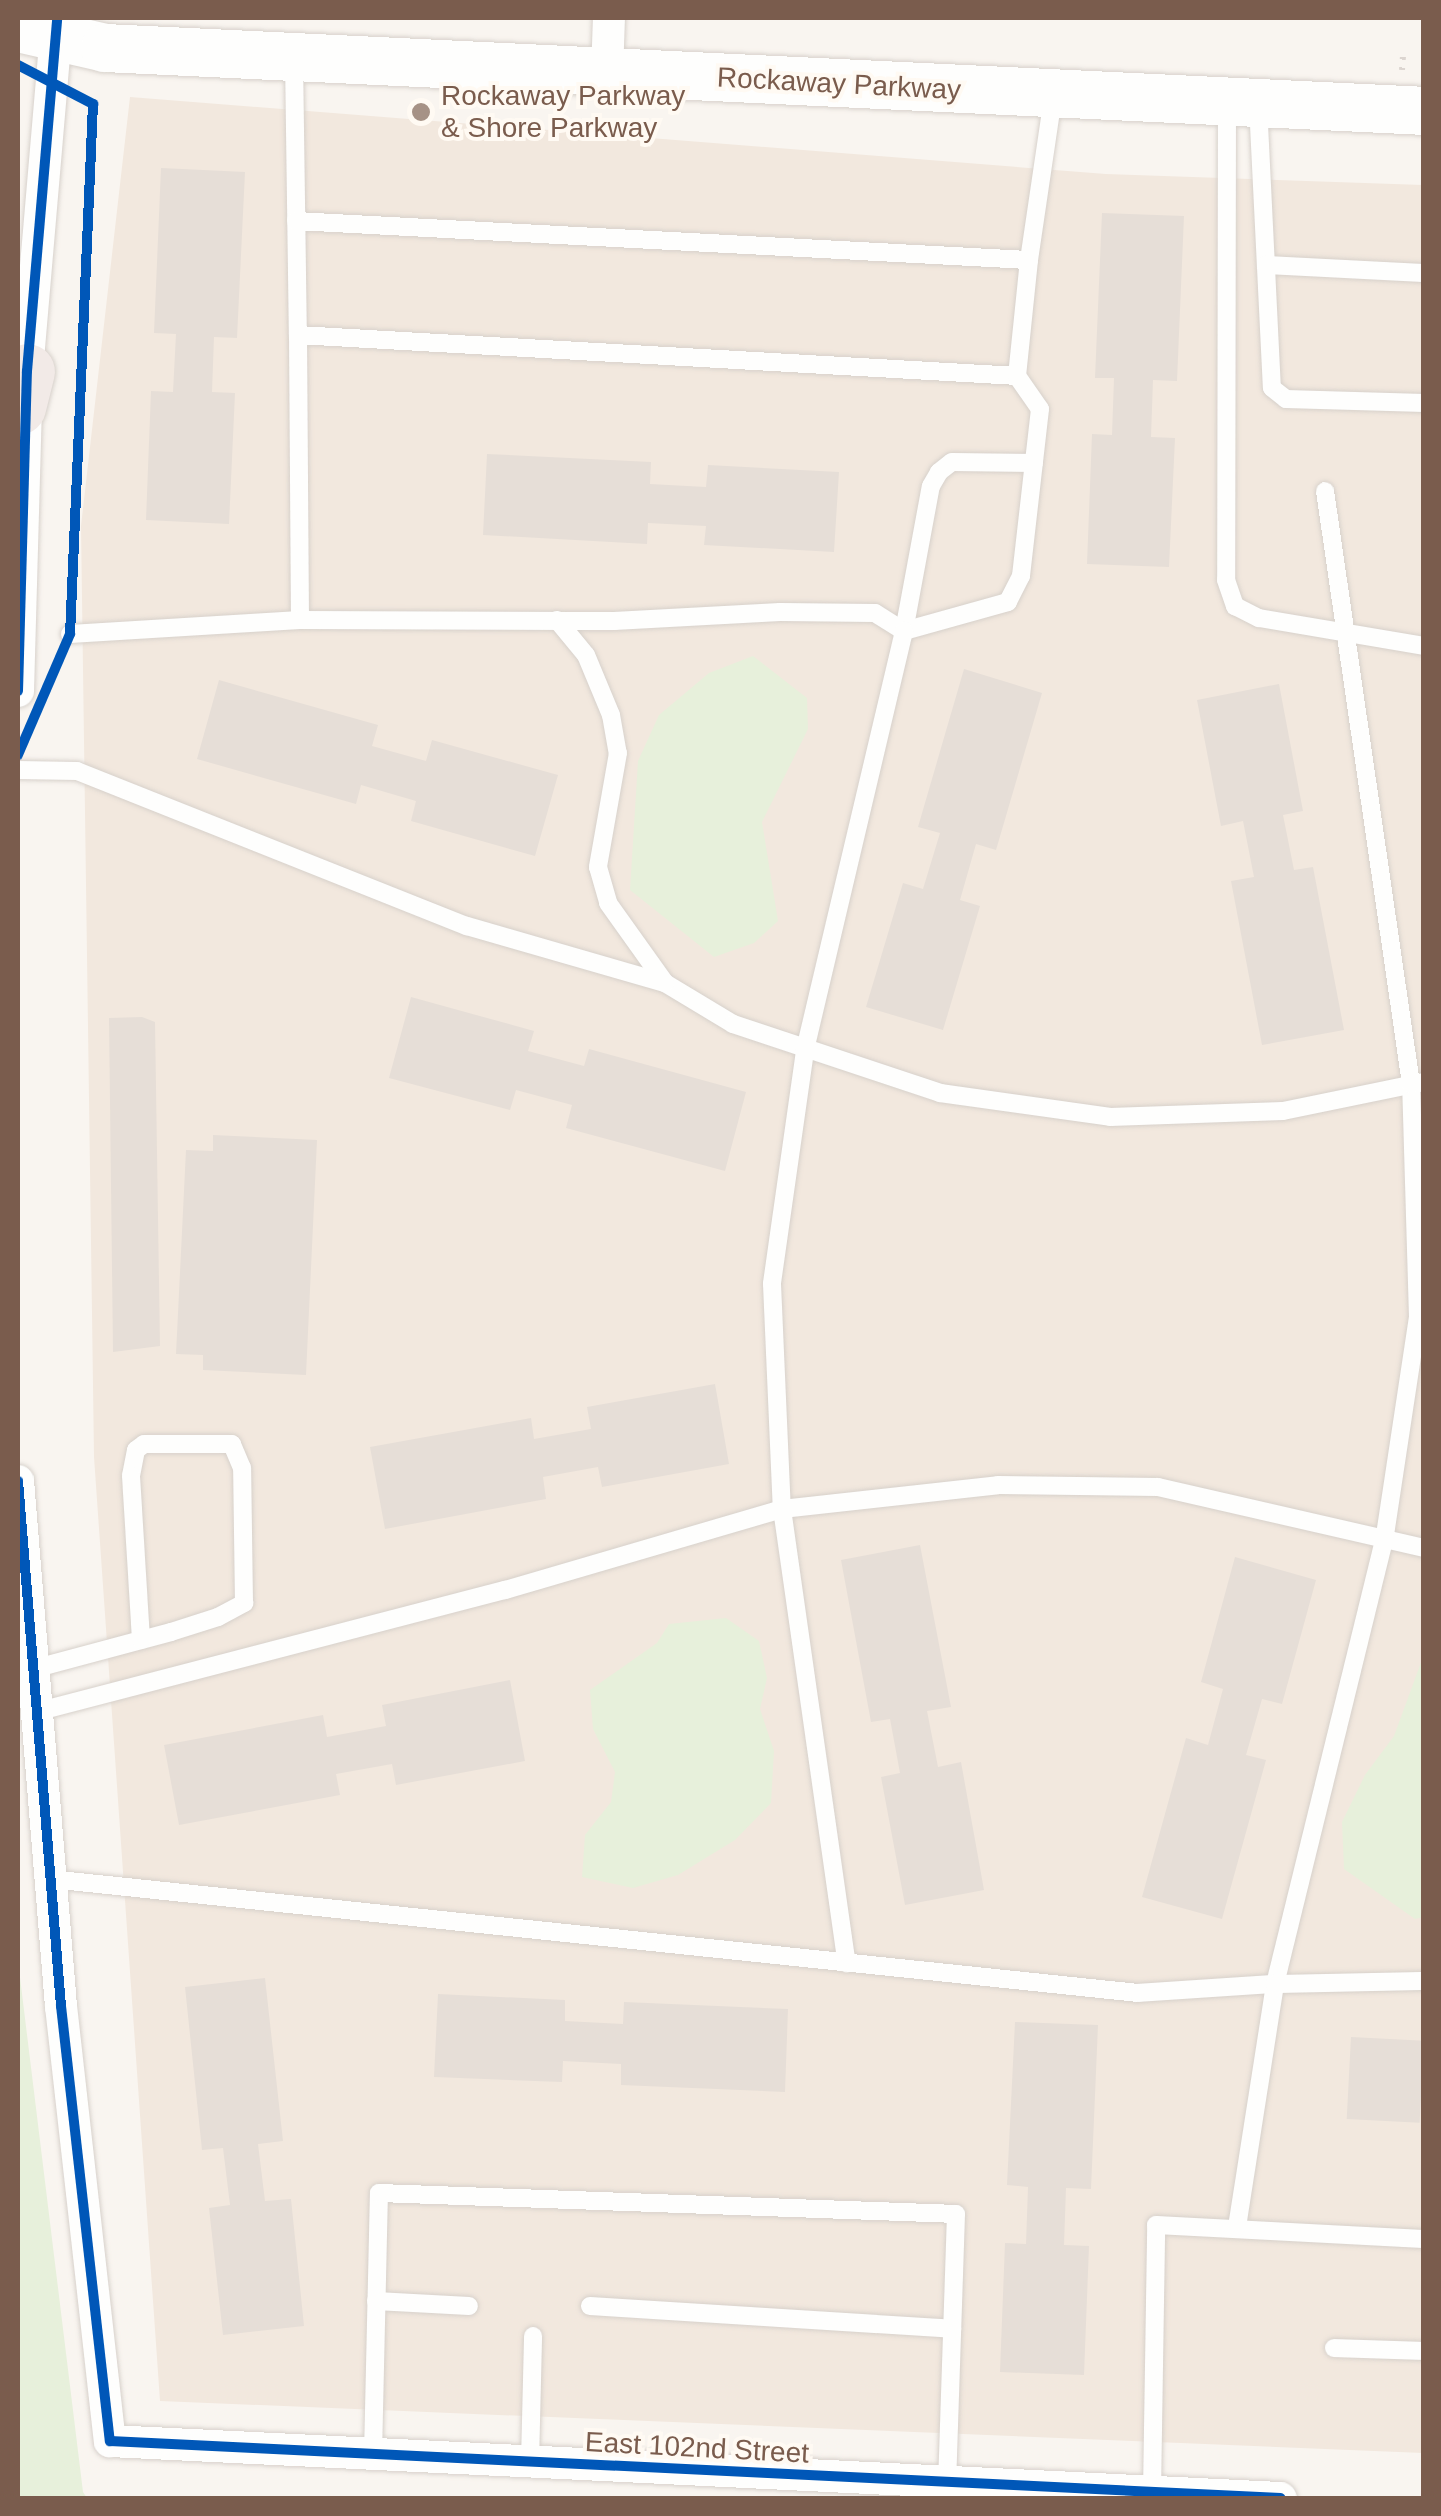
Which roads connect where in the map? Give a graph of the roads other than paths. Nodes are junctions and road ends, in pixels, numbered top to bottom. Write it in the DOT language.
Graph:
graph roads {
  1 [pos="608,18"];
  2 [pos="43,27"];
  3 [pos="294,58"];
  4 [pos="607,74"];
  5 [pos="1053,94"];
  6 [pos="1242,102"];
  7 [pos="1424,111"];
  8 [pos="296,221"];
  9 [pos="1028,260"];
  10 [pos="1266,266"];
  11 [pos="1424,273"];
  12 [pos="298,335"];
  13 [pos="1017,376"];
  14 [pos="22,389"];
  15 [pos="1424,403"];
  16 [pos="1034,463"];
  17 [pos="1324,490"];
  18 [pos="300,620"];
  19 [pos="556,620"];
  20 [pos="904,631"];
  21 [pos="70,634"];
  22 [pos="1344,635"];
  23 [pos="1424,646"];
  24 [pos="18,691"];
  25 [pos="18,770"];
  26 [pos="665,983"];
  27 [pos="805,1050"];
  28 [pos="1417,1083"];
  29 [pos="18,1481"];
  30 [pos="782,1509"];
  31 [pos="1385,1536"];
  32 [pos="1424,1548"];
  33 [pos="142,1640"];
  34 [pos="33,1670"];
  35 [pos="36,1712"];
  36 [pos="50,1879"];
  37 [pos="846,1963"];
  38 [pos="1424,1981"];
  39 [pos="1275,1984"];
  40 [pos="1237,2226"];
  41 [pos="1424,2239"];
  42 [pos="376,2301"];
  43 [pos="470,2306"];
  44 [pos="590,2306"];
  45 [pos="952,2330"];
  46 [pos="533,2336"];
  47 [pos="1334,2348"];
  48 [pos="1424,2351"];
  49 [pos="373,2454"];
  50 [pos="530,2462"];
  51 [pos="947,2482"];
  52 [pos="1152,2493"];
  53 [pos="1282,2498"];
  1 -- 4 [label="street"];
  2 -- 3 [label="main road, Rockaway Parkway"];
  2 -- 14 [label="street"];
  3 -- 4 [label="main road, Rockaway Parkway"];
  3 -- 8 [label="lane"];
  4 -- 5 [label="main road, Rockaway Parkway"];
  5 -- 6 [label="main road, Rockaway Parkway"];
  5 -- 9 [label="lane"];
  6 -- 7 [label="main road, Rockaway Parkway"];
  6 -- 10 [label="lane"];
  6 -- 22 [label="lane"];
  8 -- 9 [label="lane"];
  8 -- 12 [label="lane"];
  9 -- 13 [label="lane"];
  10 -- 11 [label="lane"];
  10 -- 15 [label="lane"];
  12 -- 13 [label="lane"];
  12 -- 18 [label="lane"];
  13 -- 16 [label="lane"];
  14 -- 24 [label="street"];
  16 -- 20 [label="lane"];
  16 -- 20 [label="lane"];
  17 -- 22 [label="lane"];
  18 -- 19 [label="lane"];
  18 -- 21 [label="lane"];
  19 -- 20 [label="lane"];
  19 -- 26 [label="lane"];
  20 -- 27 [label="lane"];
  22 -- 23 [label="lane"];
  22 -- 28 [label="lane"];
  25 -- 26 [label="lane"];
  26 -- 27 [label="lane"];
  27 -- 28 [label="lane"];
  27 -- 30 [label="lane"];
  28 -- 31 [label="lane"];
  29 -- 34 [label="street"];
  30 -- 31 [label="lane"];
  30 -- 35 [label="lane"];
  30 -- 37 [label="lane"];
  31 -- 32 [label="lane"];
  31 -- 39 [label="lane"];
  33 -- 33 [label="lane"];
  33 -- 34 [label="lane"];
  34 -- 35 [label="street"];
  35 -- 36 [label="street"];
  36 -- 37 [label="lane"];
  36 -- 49 [label="street, East 102nd Street"];
  37 -- 39 [label="lane"];
  38 -- 39 [label="lane"];
  39 -- 40 [label="lane"];
  40 -- 41 [label="lane"];
  40 -- 52 [label="lane"];
  42 -- 43 [label="lane"];
  42 -- 45 [label="lane"];
  42 -- 49 [label="lane"];
  44 -- 45 [label="lane"];
  45 -- 51 [label="lane"];
  46 -- 50 [label="lane"];
  47 -- 48 [label="lane"];
  49 -- 50 [label="street, East 102nd Street"];
  50 -- 51 [label="street, East 102nd Street"];
  51 -- 52 [label="street, East 102nd Street"];
  52 -- 53 [label="street, East 102nd Street"];
}
